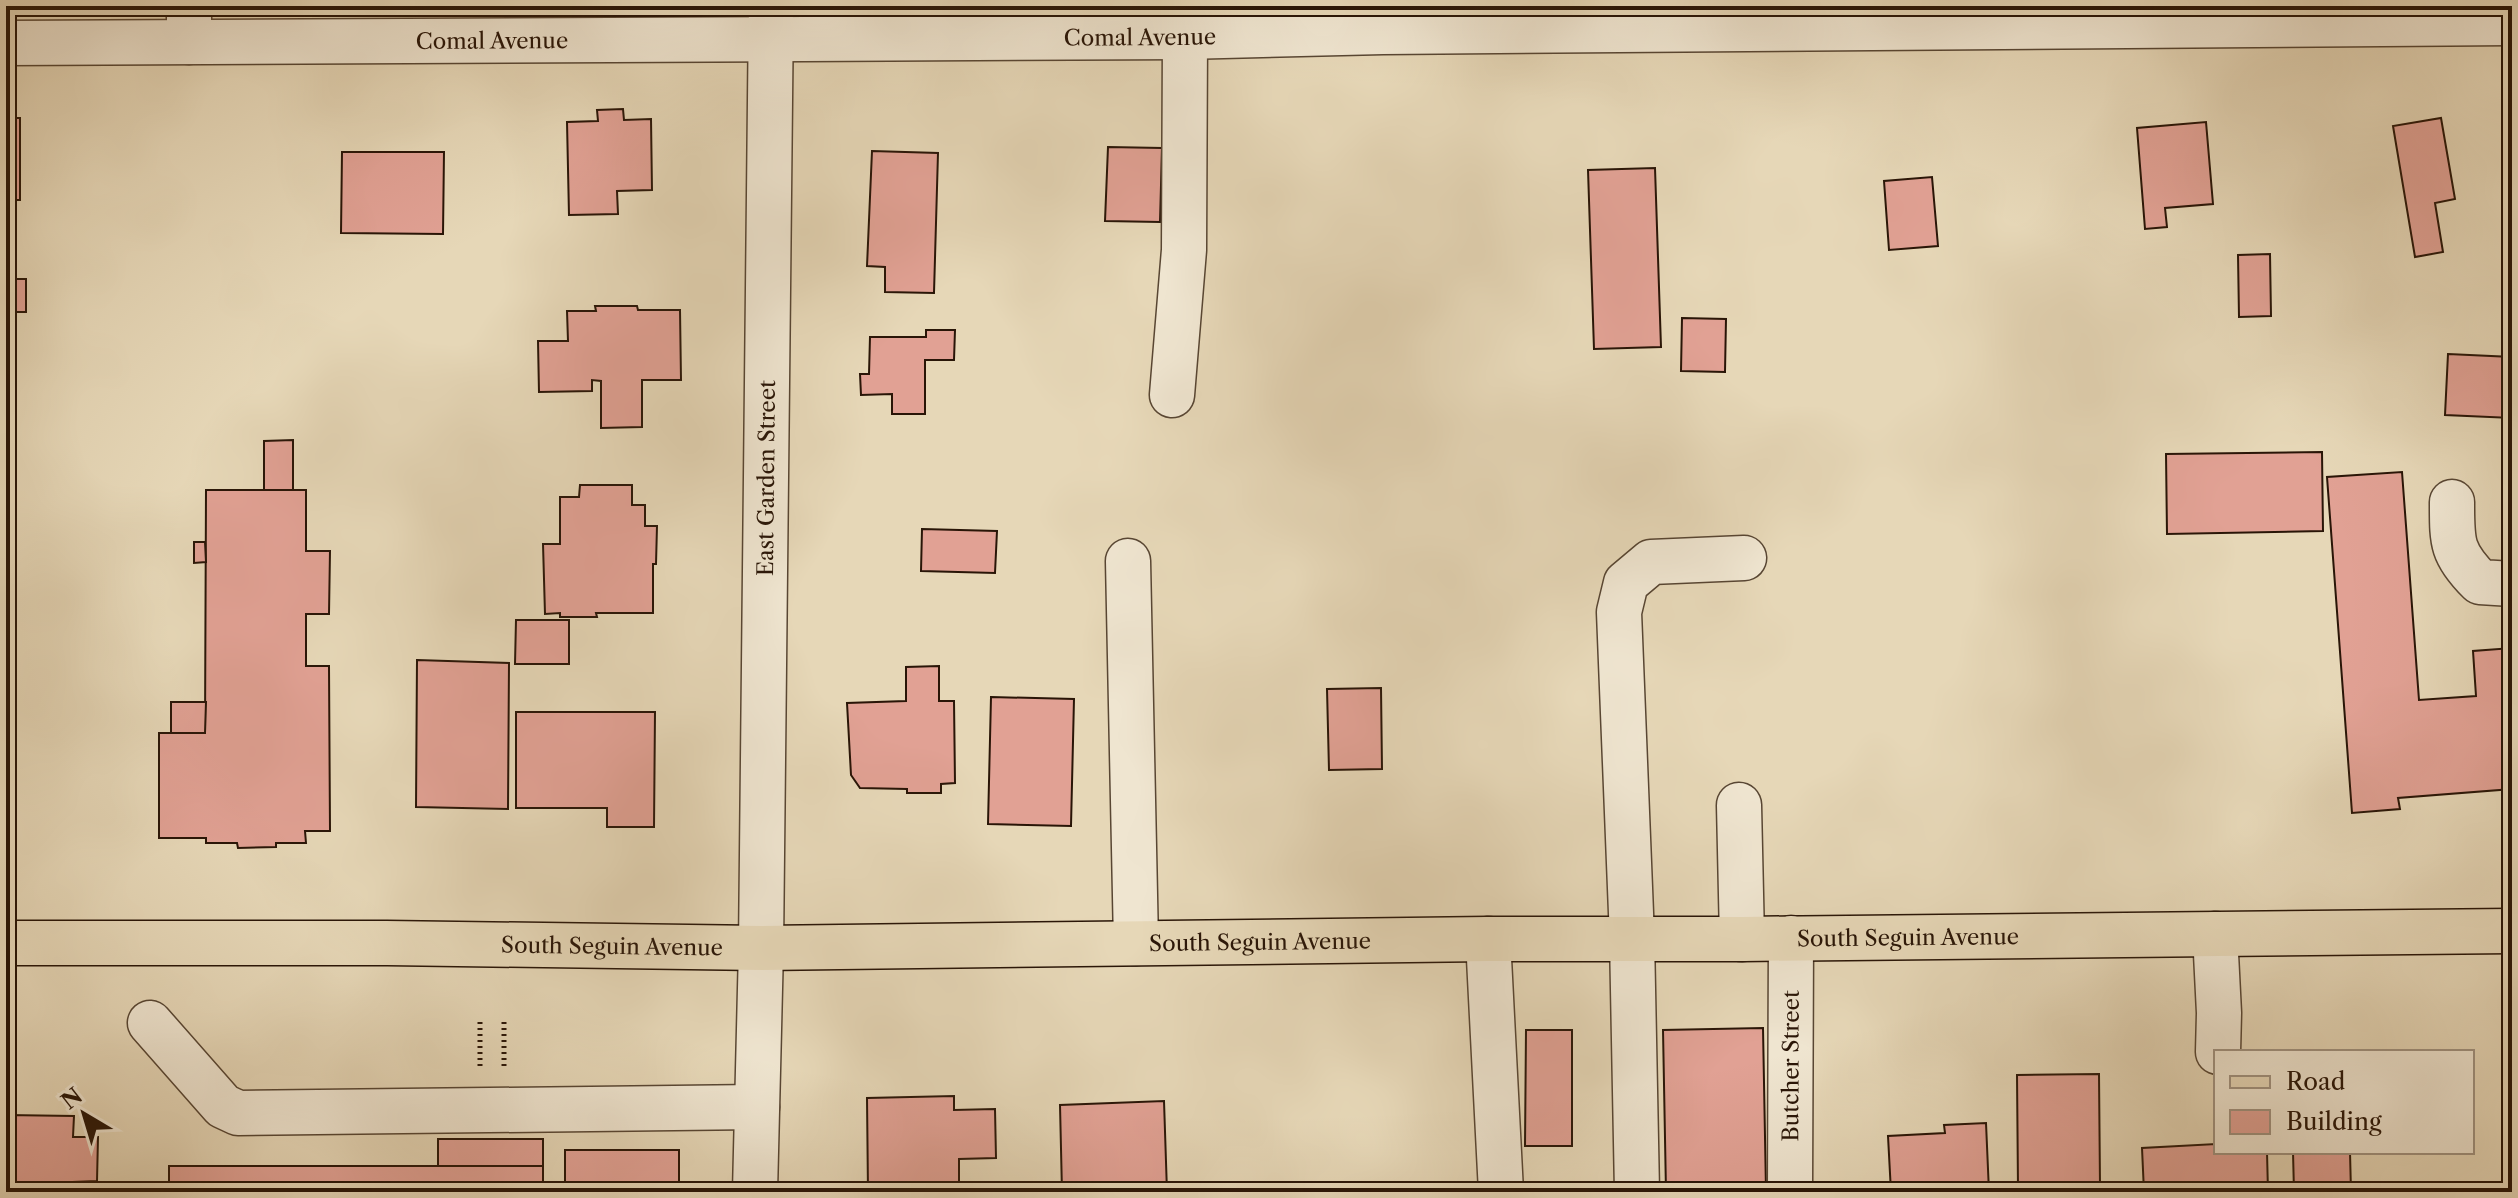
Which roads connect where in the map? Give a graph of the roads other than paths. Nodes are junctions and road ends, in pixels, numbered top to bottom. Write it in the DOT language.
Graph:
graph roads {
  1 [pos="770,22"];
  2 [pos="2512,23"];
  3 [pos="189,24"];
  4 [pos="1185,37"];
  5 [pos="6,43"];
  6 [pos="1172,395"];
  7 [pos="2452,502"];
  8 [pos="1744,558"];
  9 [pos="1128,561"];
  10 [pos="2512,584"];
  11 [pos="1739,805"];
  12 [pos="2512,931"];
  13 [pos="2215,934"];
  14 [pos="1632,938"];
  15 [pos="1791,938"];
  16 [pos="1488,939"];
  17 [pos="1742,939"];
  18 [pos="6,943"];
  19 [pos="1136,943"];
  20 [pos="761,948"];
  21 [pos="150,1023"];
  22 [pos="2218,1050"];
  23 [pos="757,1107"];
  24 [pos="755,1192"];
  25 [pos="1501,1192"];
  26 [pos="1637,1192"];
  27 [pos="1790,1192"];
  1 -- 3 [label="street, Comal Avenue"];
  1 -- 4 [label="street, Comal Avenue"];
  1 -- 20 [label="street, East Garden Street"];
  2 -- 4 [label="street, Comal Avenue"];
  3 -- 5 [label="street, Comal Avenue"];
  4 -- 6 [label="street"];
  7 -- 10 [label="street"];
  8 -- 14 [label="street"];
  9 -- 19 [label="street"];
  11 -- 17 [label="street"];
  12 -- 13 [label="main road, South Seguin Avenue"];
  13 -- 15 [label="main road, South Seguin Avenue"];
  13 -- 22 [label="street"];
  14 -- 16 [label="main road, South Seguin Avenue"];
  14 -- 17 [label="main road, South Seguin Avenue"];
  14 -- 26 [label="street"];
  15 -- 17 [label="main road, South Seguin Avenue"];
  15 -- 27 [label="street, Butcher Street"];
  16 -- 19 [label="main road, South Seguin Avenue"];
  16 -- 25 [label="street"];
  18 -- 20 [label="main road, South Seguin Avenue"];
  19 -- 20 [label="main road, South Seguin Avenue"];
  20 -- 23 [label="street, East Garden Street"];
  21 -- 23 [label="street"];
  23 -- 24 [label="street, East Garden Street"];
}
